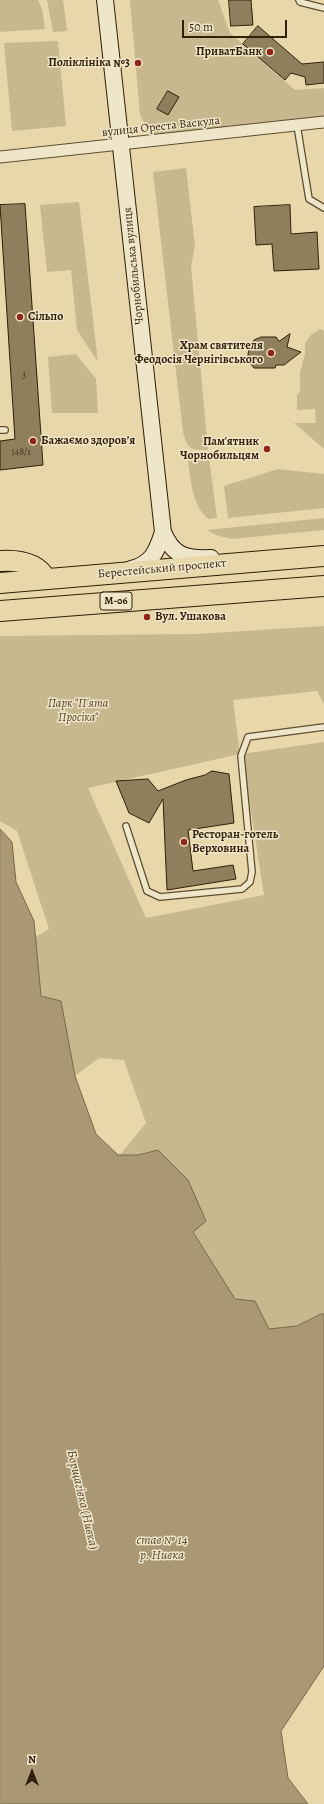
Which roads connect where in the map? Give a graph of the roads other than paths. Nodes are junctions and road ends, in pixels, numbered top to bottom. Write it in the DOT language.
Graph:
graph roads {
  1 [pos="105,0"];
  2 [pos="300,0"];
  3 [pos="324,8"];
  4 [pos="324,122"];
  5 [pos="297,125"];
  6 [pos="121,144"];
  7 [pos="0,157"];
  8 [pos="324,208"];
  9 [pos="163,532"];
  10 [pos="324,550"];
  11 [pos="324,556"];
  12 [pos="0,561"];
  13 [pos="113,573"];
  14 [pos="46,579"];
  15 [pos="0,583"];
  16 [pos="324,586"];
  17 [pos="0,611"];
  18 [pos="324,726"];
  19 [pos="126,826"];
  1 -- 6 [label="main road, Чорнобильська вулиця"];
  2 -- 3 [label="lane"];
  4 -- 5 [label="street, вулиця Ореста Васкула"];
  5 -- 6 [label="street, вулиця Ореста Васкула"];
  5 -- 8 [label="lane"];
  6 -- 7 [label="street, вулиця Ореста Васкула"];
  6 -- 9 [label="main road, Чорнобильська вулиця"];
  9 -- 10 [label="main road, Чорнобильська вулиця"];
  9 -- 13 [label="main road, Чорнобильська вулиця"];
  11 -- 13 [label="highway, Берестейський проспект / М-06"];
  12 -- 14 [label="highway"];
  13 -- 14 [label="highway, Берестейський проспект / М-06"];
  14 -- 15 [label="highway, Берестейський проспект / М-06"];
  16 -- 17 [label="highway, М-06"];
  18 -- 19 [label="lane"];
}
